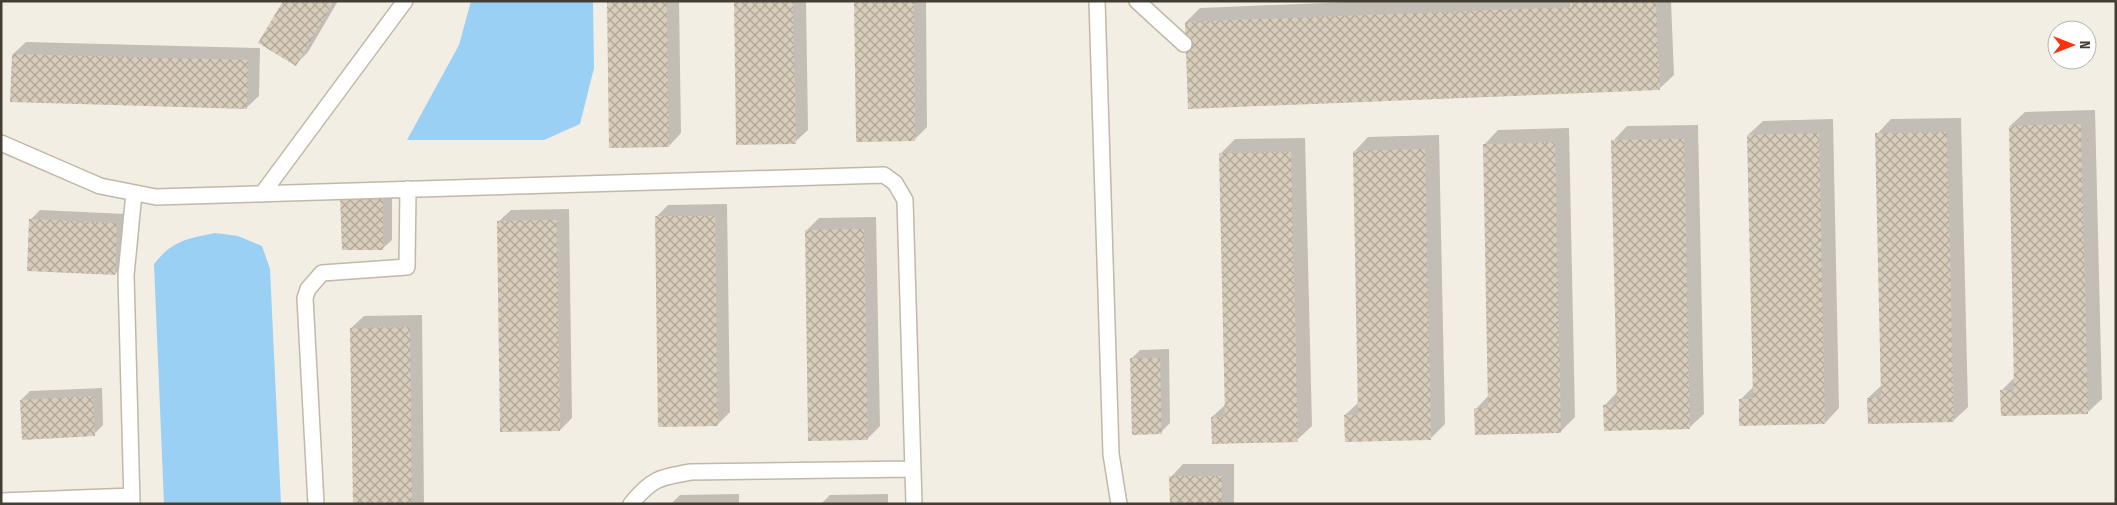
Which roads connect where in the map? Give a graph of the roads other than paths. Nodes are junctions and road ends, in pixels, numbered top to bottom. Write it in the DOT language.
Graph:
graph roads {
  1 [pos="405,1"];
  2 [pos="1097,1"];
  3 [pos="1138,1"];
  4 [pos="1184,44"];
  5 [pos="1,143"];
  6 [pos="408,189"];
  7 [pos="134,193"];
  8 [pos="262,194"];
  9 [pos="913,469"];
  10 [pos="132,500"];
  11 [pos="1,501"];
  12 [pos="316,504"];
  13 [pos="631,504"];
  14 [pos="914,504"];
  15 [pos="1119,504"];
  1 -- 8 [label="lane"];
  2 -- 15 [label="lane"];
  3 -- 4 [label="lane"];
  5 -- 7 [label="lane"];
  6 -- 8 [label="lane"];
  6 -- 9 [label="lane"];
  6 -- 12 [label="lane"];
  7 -- 8 [label="lane"];
  7 -- 10 [label="lane"];
  9 -- 13 [label="lane"];
  9 -- 14 [label="lane"];
  10 -- 11 [label="lane"];
}
